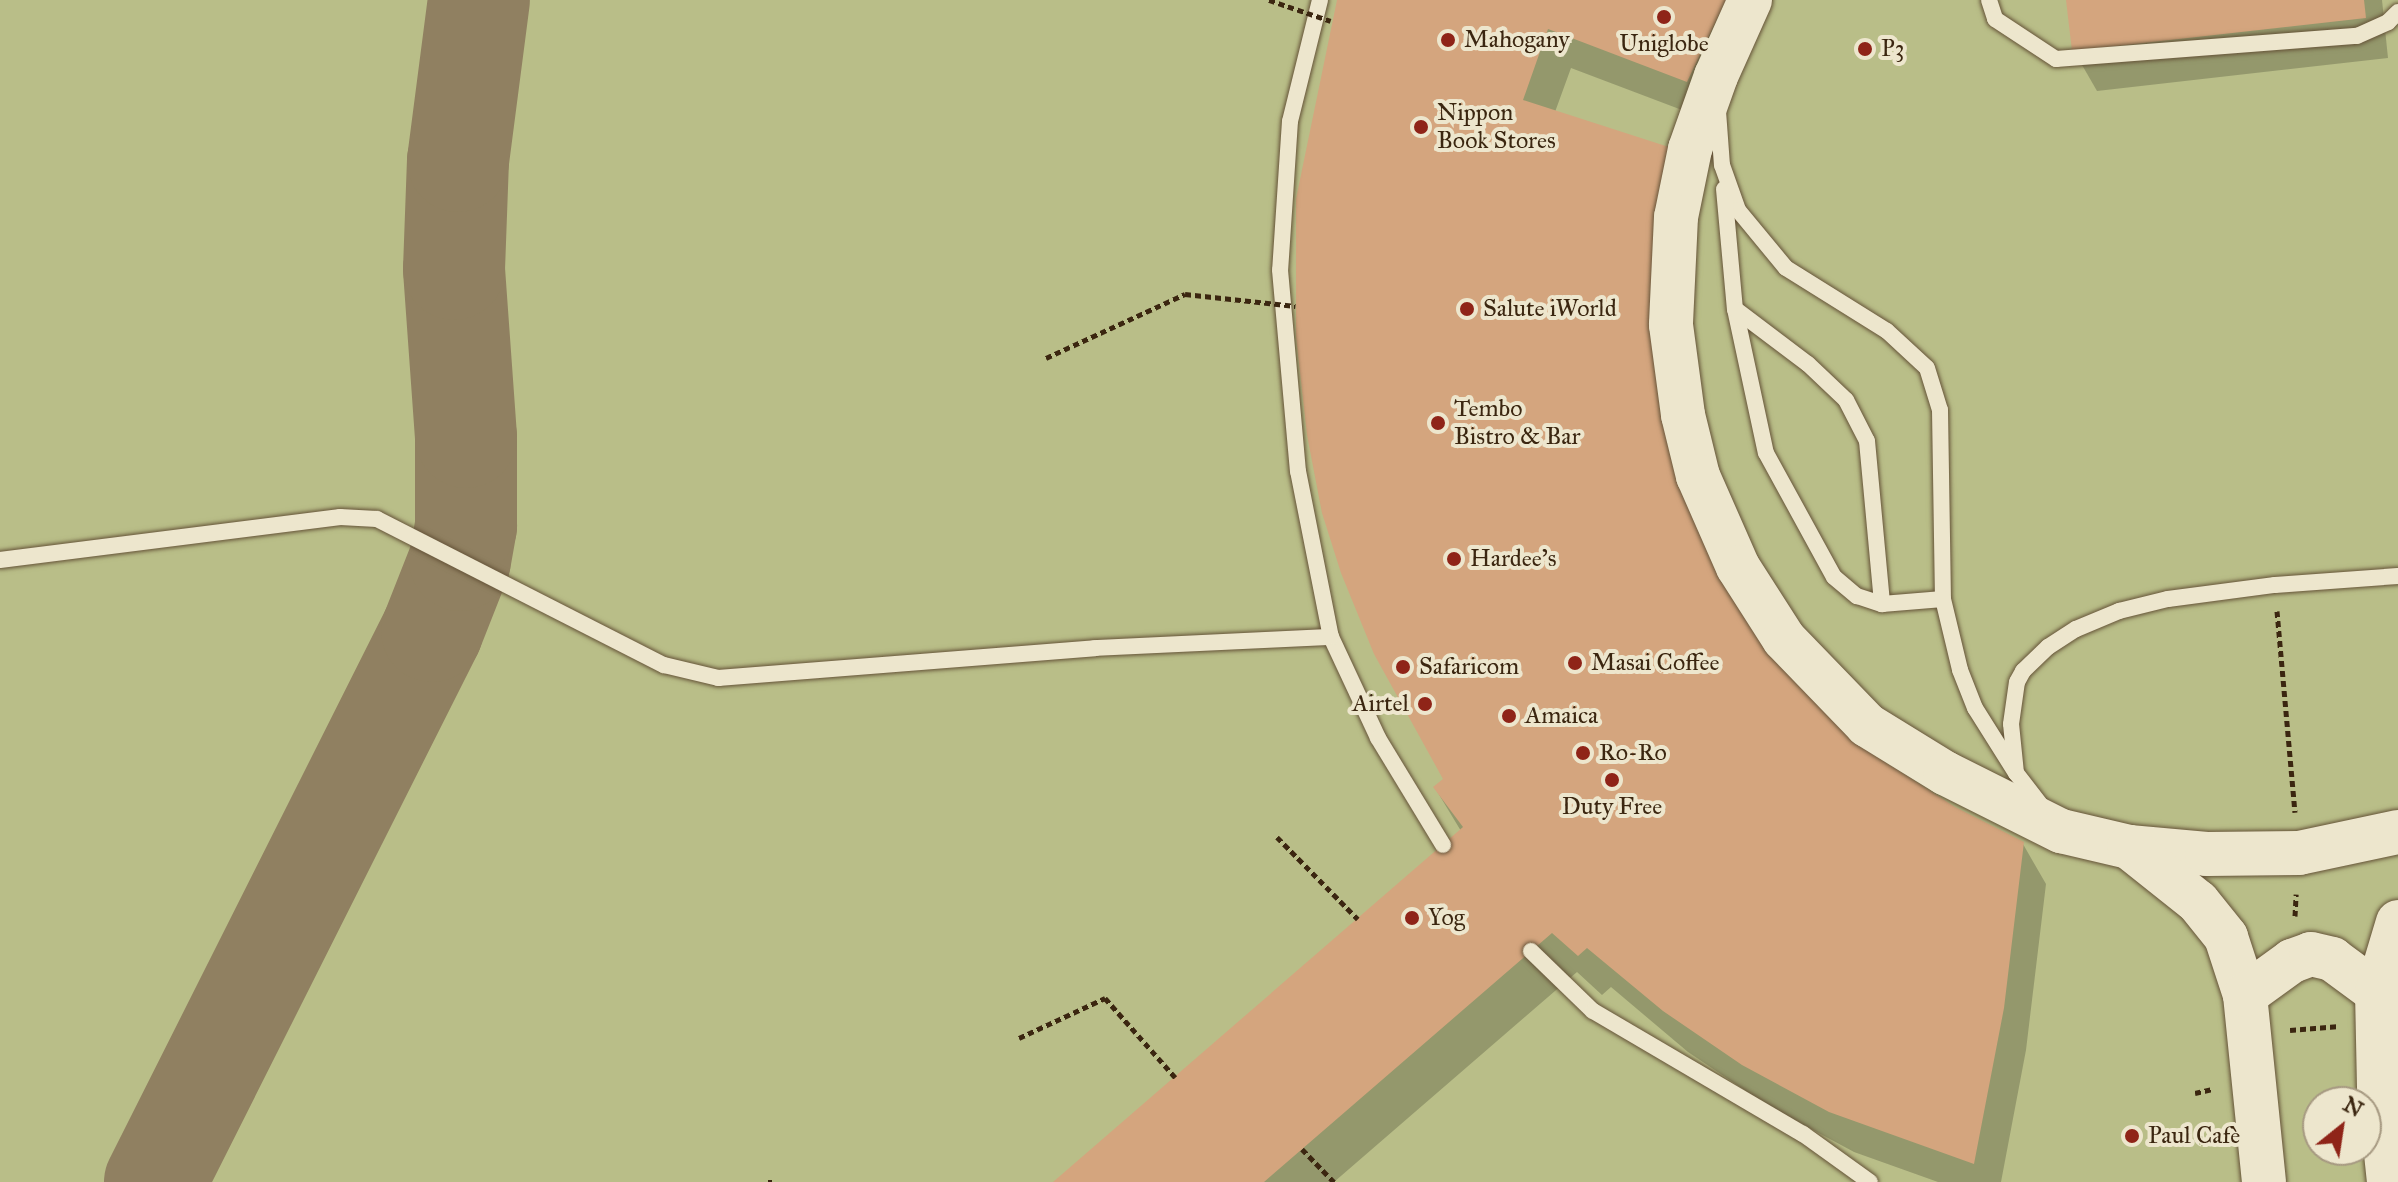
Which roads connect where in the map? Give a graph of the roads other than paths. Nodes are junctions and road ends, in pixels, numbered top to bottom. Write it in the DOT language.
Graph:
graph roads {
  1 [pos="1320,0"];
  2 [pos="1750,0"];
  3 [pos="1989,0"];
  4 [pos="2398,12"];
  5 [pos="1716,76"];
  6 [pos="1722,165"];
  7 [pos="1735,309"];
  8 [pos="0,560"];
  9 [pos="2398,576"];
  10 [pos="1943,599"];
  11 [pos="1882,604"];
  12 [pos="1331,637"];
  13 [pos="2016,773"];
  14 [pos="2061,831"];
  15 [pos="2398,832"];
  16 [pos="1443,845"];
  17 [pos="2129,847"];
  18 [pos="2398,922"];
  19 [pos="1531,951"];
  20 [pos="2377,992"];
  21 [pos="2245,995"];
  22 [pos="2388,1080"];
  23 [pos="1870,1182"];
  24 [pos="2264,1182"];
  25 [pos="2389,1182"];
  1 -- 12 [label="lane"];
  2 -- 5 [label="main road"];
  3 -- 4 [label="lane"];
  5 -- 6 [label="lane"];
  5 -- 14 [label="main road"];
  6 -- 7 [label="lane"];
  6 -- 10 [label="lane"];
  7 -- 11 [label="lane"];
  7 -- 11 [label="lane"];
  8 -- 12 [label="lane"];
  9 -- 13 [label="lane"];
  10 -- 11 [label="lane"];
  10 -- 13 [label="lane"];
  12 -- 16 [label="lane"];
  13 -- 14 [label="lane"];
  14 -- 17 [label="main road"];
  15 -- 17 [label="main road"];
  17 -- 21 [label="main road"];
  18 -- 20 [label="main road"];
  19 -- 23 [label="lane"];
  20 -- 21 [label="main road"];
  20 -- 22 [label="main road"];
  21 -- 24 [label="main road"];
  22 -- 25 [label="main road"];
}
